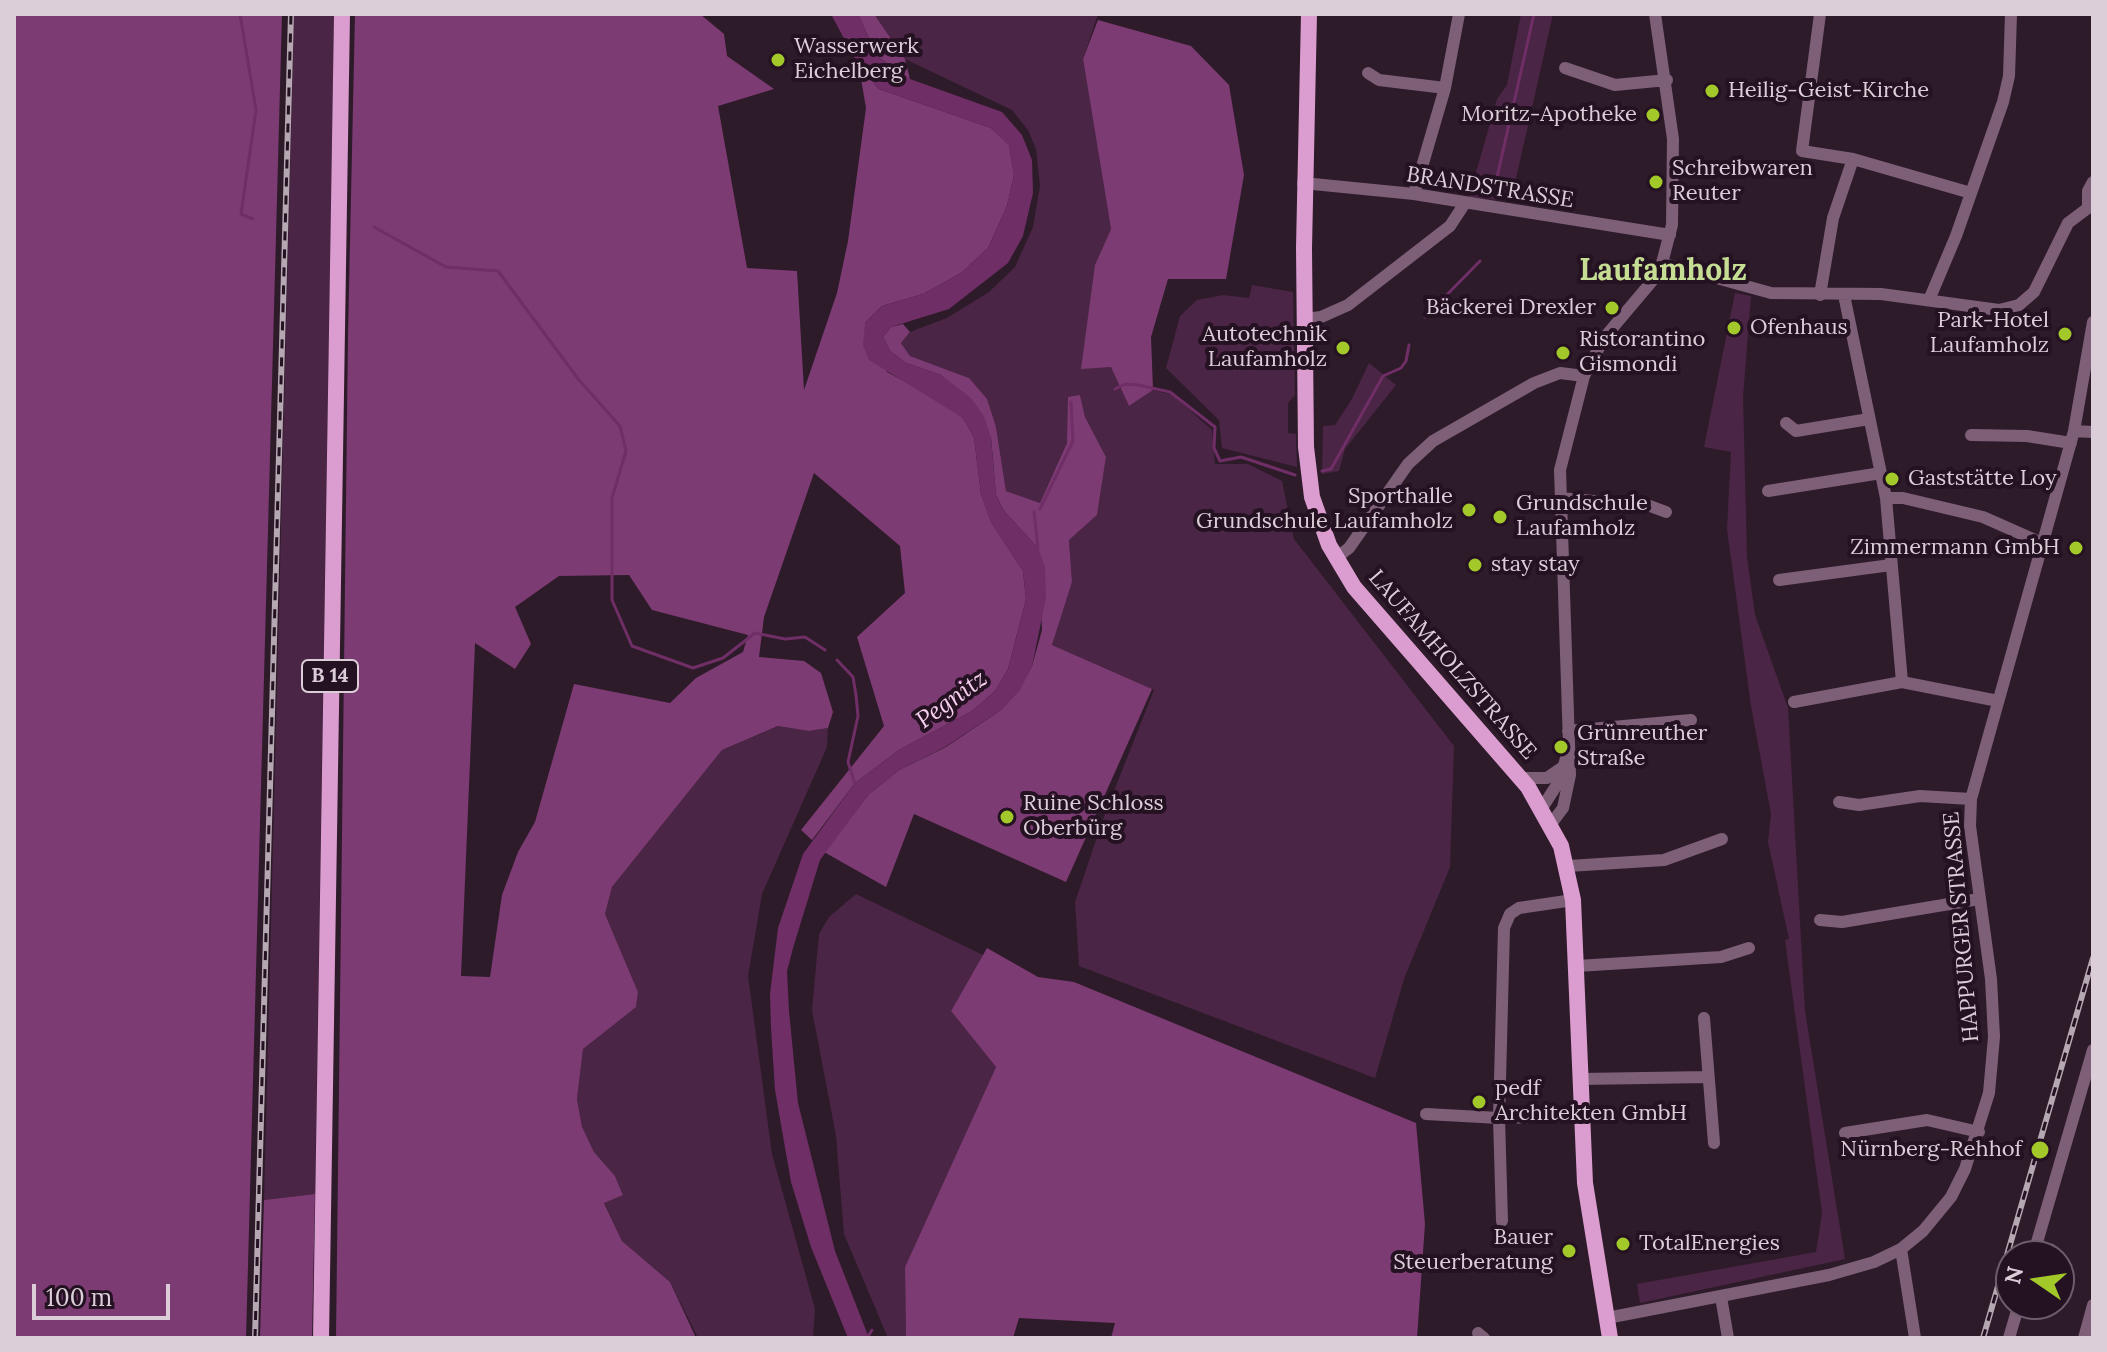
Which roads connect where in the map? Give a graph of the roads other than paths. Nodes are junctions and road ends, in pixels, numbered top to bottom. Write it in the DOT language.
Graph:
graph roads {
  1 [pos="342,14"];
  2 [pos="1309,14"];
  3 [pos="1459,14"];
  4 [pos="1655,14"];
  5 [pos="1820,14"];
  6 [pos="2011,14"];
  7 [pos="1565,68"];
  8 [pos="1368,73"];
  9 [pos="1667,80"];
  10 [pos="1445,88"];
  11 [pos="1853,159"];
  12 [pos="2093,182"];
  13 [pos="1303,183"];
  14 [pos="1971,193"];
  15 [pos="1414,194"];
  16 [pos="1465,203"];
  17 [pos="2091,208"];
  18 [pos="1670,235"];
  19 [pos="1662,263"];
  20 [pos="1820,295"];
  21 [pos="1844,295"];
  22 [pos="1929,300"];
  23 [pos="1305,319"];
  24 [pos="2093,322"];
  25 [pos="1584,376"];
  26 [pos="1869,419"];
  27 [pos="1786,423"];
  28 [pos="2093,432"];
  29 [pos="1971,435"];
  30 [pos="2072,437"];
  31 [pos="1881,473"];
  32 [pos="1768,491"];
  33 [pos="1560,498"];
  34 [pos="1886,498"];
  35 [pos="1666,512"];
  36 [pos="2044,544"];
  37 [pos="1336,558"];
  38 [pos="1891,565"];
  39 [pos="1779,580"];
  40 [pos="1902,682"];
  41 [pos="1998,701"];
  42 [pos="1794,702"];
  43 [pos="1691,720"];
  44 [pos="1568,731"];
  45 [pos="1568,751"];
  46 [pos="1563,767"];
  47 [pos="1520,778"];
  48 [pos="1971,799"];
  49 [pos="1839,802"];
  50 [pos="1542,808"];
  51 [pos="1551,824"];
  52 [pos="1722,839"];
  53 [pos="1568,866"];
  54 [pos="1979,899"];
  55 [pos="1573,900"];
  56 [pos="1820,920"];
  57 [pos="1749,948"];
  58 [pos="1577,966"];
  59 [pos="1704,1018"];
  60 [pos="2093,1050"];
  61 [pos="1708,1077"];
  62 [pos="1581,1079"];
  63 [pos="1426,1114"];
  64 [pos="1582,1116"];
  65 [pos="1499,1118"];
  66 [pos="1979,1132"];
  67 [pos="1845,1133"];
  68 [pos="1714,1143"];
  69 [pos="1502,1221"];
  70 [pos="2038,1240"];
  71 [pos="1901,1249"];
  72 [pos="1721,1297"];
  73 [pos="2093,1305"];
  74 [pos="1607,1318"];
  75 [pos="321,1338"];
  76 [pos="1610,1338"];
  77 [pos="1728,1338"];
  78 [pos="1915,1338"];
  79 [pos="2084,1338"];
  1 -- 75 [label="main road, B 14"];
  2 -- 13 [label="main road, LAUFAMHOLZSTRASSE"];
  3 -- 10 [label="street"];
  4 -- 9 [label="street"];
  5 -- 11 [label="street"];
  6 -- 14 [label="street"];
  7 -- 9 [label="street"];
  8 -- 10 [label="street"];
  9 -- 18 [label="street"];
  10 -- 15 [label="street"];
  11 -- 14 [label="street"];
  11 -- 20 [label="street"];
  12 -- 17 [label="street"];
  13 -- 15 [label="street, BRANDSTRASSE"];
  13 -- 23 [label="main road, LAUFAMHOLZSTRASSE"];
  14 -- 22 [label="street"];
  15 -- 16 [label="street, BRANDSTRASSE"];
  16 -- 18 [label="street, BRANDSTRASSE"];
  16 -- 23 [label="street"];
  17 -- 22 [label="street"];
  18 -- 19 [label="street"];
  19 -- 20 [label="street"];
  19 -- 25 [label="street"];
  20 -- 21 [label="street"];
  21 -- 22 [label="street"];
  21 -- 26 [label="street"];
  23 -- 37 [label="main road, LAUFAMHOLZSTRASSE"];
  24 -- 30 [label="street, HAPPURGER STRASSE"];
  25 -- 33 [label="street"];
  25 -- 37 [label="street"];
  26 -- 27 [label="street"];
  26 -- 31 [label="street"];
  28 -- 30 [label="street"];
  29 -- 30 [label="street"];
  30 -- 36 [label="street, HAPPURGER STRASSE"];
  31 -- 32 [label="street"];
  31 -- 34 [label="street"];
  33 -- 35 [label="street"];
  33 -- 44 [label="street"];
  34 -- 36 [label="street"];
  34 -- 38 [label="street"];
  36 -- 41 [label="street, HAPPURGER STRASSE"];
  37 -- 47 [label="main road, LAUFAMHOLZSTRASSE"];
  38 -- 39 [label="street"];
  38 -- 40 [label="street"];
  40 -- 41 [label="street"];
  40 -- 42 [label="street"];
  41 -- 48 [label="street, HAPPURGER STRASSE"];
  43 -- 44 [label="street"];
  44 -- 45 [label="street"];
  45 -- 46 [label="street"];
  45 -- 51 [label="street"];
  46 -- 47 [label="street"];
  46 -- 50 [label="street"];
  47 -- 50 [label="main road, LAUFAMHOLZSTRASSE"];
  48 -- 49 [label="street"];
  48 -- 54 [label="street, HAPPURGER STRASSE"];
  50 -- 51 [label="main road, LAUFAMHOLZSTRASSE"];
  51 -- 53 [label="main road, LAUFAMHOLZSTRASSE"];
  52 -- 53 [label="street"];
  53 -- 55 [label="main road, LAUFAMHOLZSTRASSE"];
  54 -- 56 [label="street"];
  54 -- 66 [label="street, HAPPURGER STRASSE"];
  55 -- 58 [label="main road, LAUFAMHOLZSTRASSE"];
  55 -- 65 [label="street"];
  57 -- 58 [label="street"];
  58 -- 62 [label="main road, LAUFAMHOLZSTRASSE"];
  59 -- 61 [label="street"];
  60 -- 70 [label="street"];
  61 -- 62 [label="street"];
  61 -- 68 [label="street"];
  62 -- 64 [label="main road, LAUFAMHOLZSTRASSE"];
  63 -- 65 [label="street"];
  64 -- 65 [label="street"];
  64 -- 74 [label="main road, LAUFAMHOLZSTRASSE"];
  65 -- 69 [label="street"];
  66 -- 67 [label="street"];
  66 -- 71 [label="street, HAPPURGER STRASSE"];
  71 -- 72 [label="street, HAPPURGER STRASSE"];
  71 -- 78 [label="street"];
  72 -- 74 [label="street, HAPPURGER STRASSE"];
  72 -- 77 [label="street"];
  73 -- 79 [label="street"];
  74 -- 76 [label="main road, LAUFAMHOLZSTRASSE"];
}
